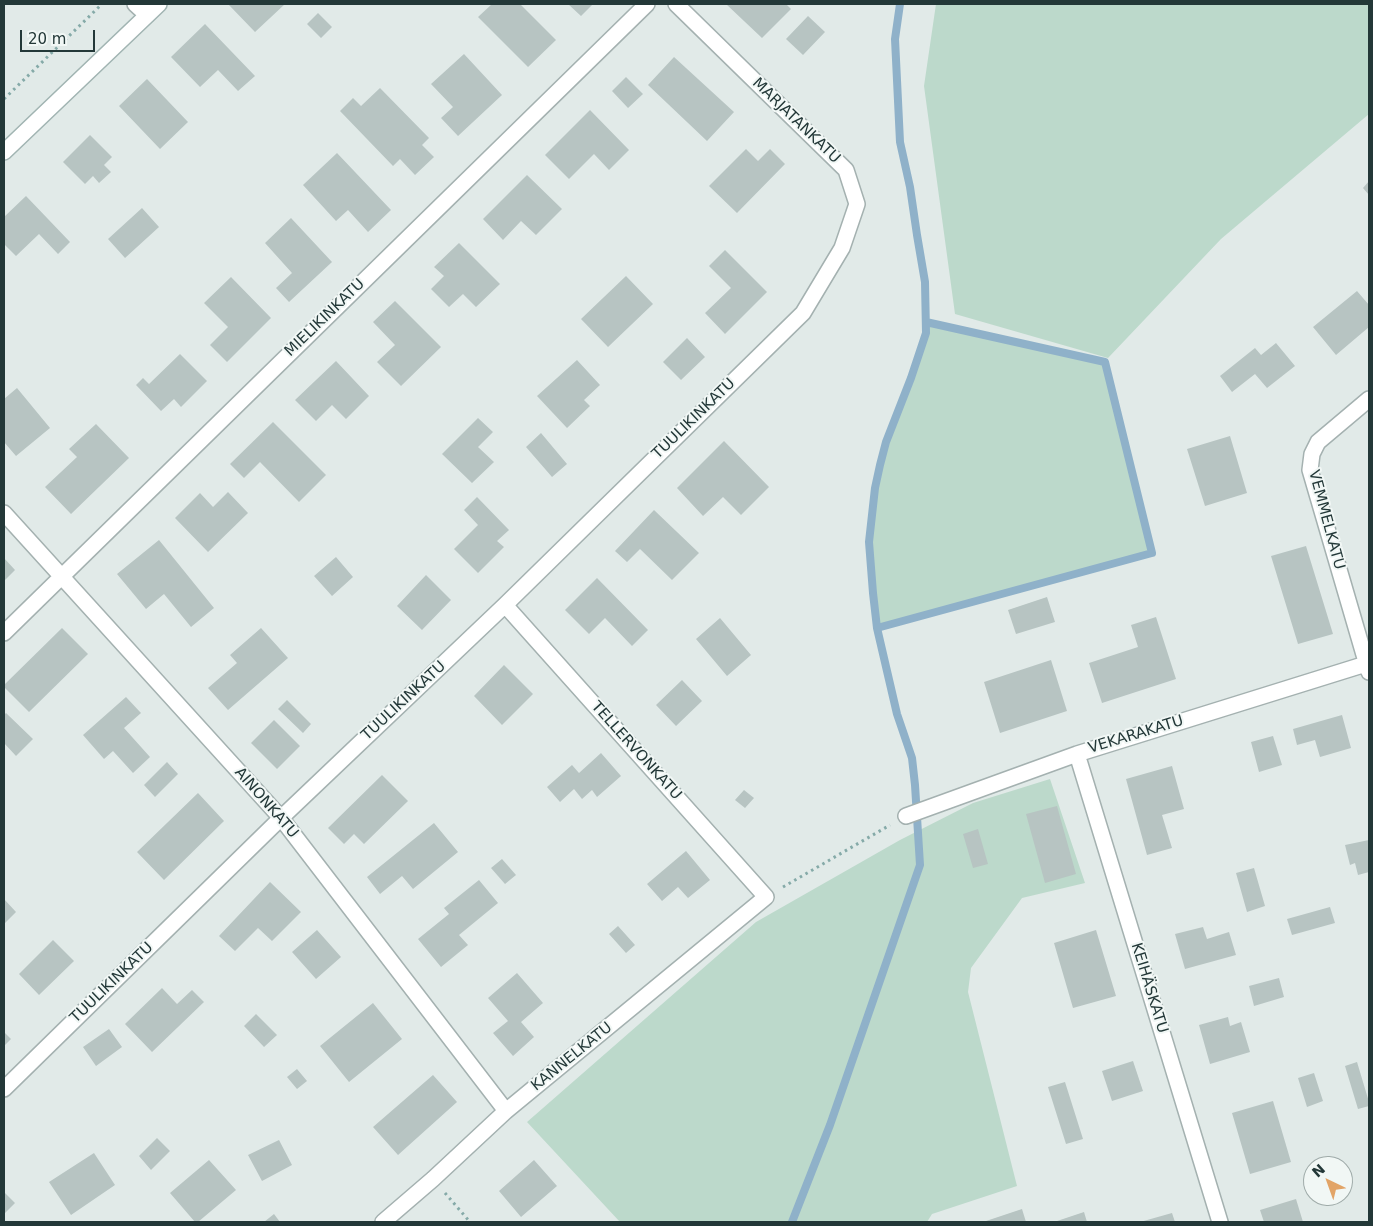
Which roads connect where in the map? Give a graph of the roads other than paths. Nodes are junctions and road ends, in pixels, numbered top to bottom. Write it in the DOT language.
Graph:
graph roads {
  1 [pos="135,4"];
  2 [pos="159,4"];
  3 [pos="647,4"];
  4 [pos="676,4"];
  5 [pos="147,15"];
  6 [pos="4,152"];
  7 [pos="803,313"];
  8 [pos="1369,399"];
  9 [pos="4,513"];
  10 [pos="62,577"];
  11 [pos="505,605"];
  12 [pos="4,633"];
  13 [pos="1368,667"];
  14 [pos="1077,754"];
  15 [pos="906,816"];
  16 [pos="281,818"];
  17 [pos="766,897"];
  18 [pos="4,1089"];
  19 [pos="506,1111"];
  20 [pos="383,1222"];
  21 [pos="1220,1222"];
  1 -- 5 [label="street"];
  2 -- 5 [label="street"];
  3 -- 10 [label="street, MIELIKINKATU"];
  4 -- 7 [label="street, MARJATANKATU"];
  5 -- 6 [label="street"];
  7 -- 11 [label="street, TUULIKINKATU"];
  8 -- 13 [label="street, VEMMELKATU"];
  9 -- 10 [label="street, AINONKATU"];
  10 -- 12 [label="street, MIELIKINKATU"];
  10 -- 16 [label="street, AINONKATU"];
  11 -- 16 [label="street, TUULIKINKATU"];
  11 -- 17 [label="street, TELLERVONKATU"];
  13 -- 14 [label="street, VEKARAKATU"];
  14 -- 15 [label="street, VEKARAKATU"];
  14 -- 21 [label="street, KEIHÄSKATU"];
  16 -- 18 [label="street, TUULIKINKATU"];
  16 -- 19 [label="street, AINONKATU"];
  17 -- 19 [label="street, KANNELKATU"];
  19 -- 20 [label="street, KANNELKATU"];
}
